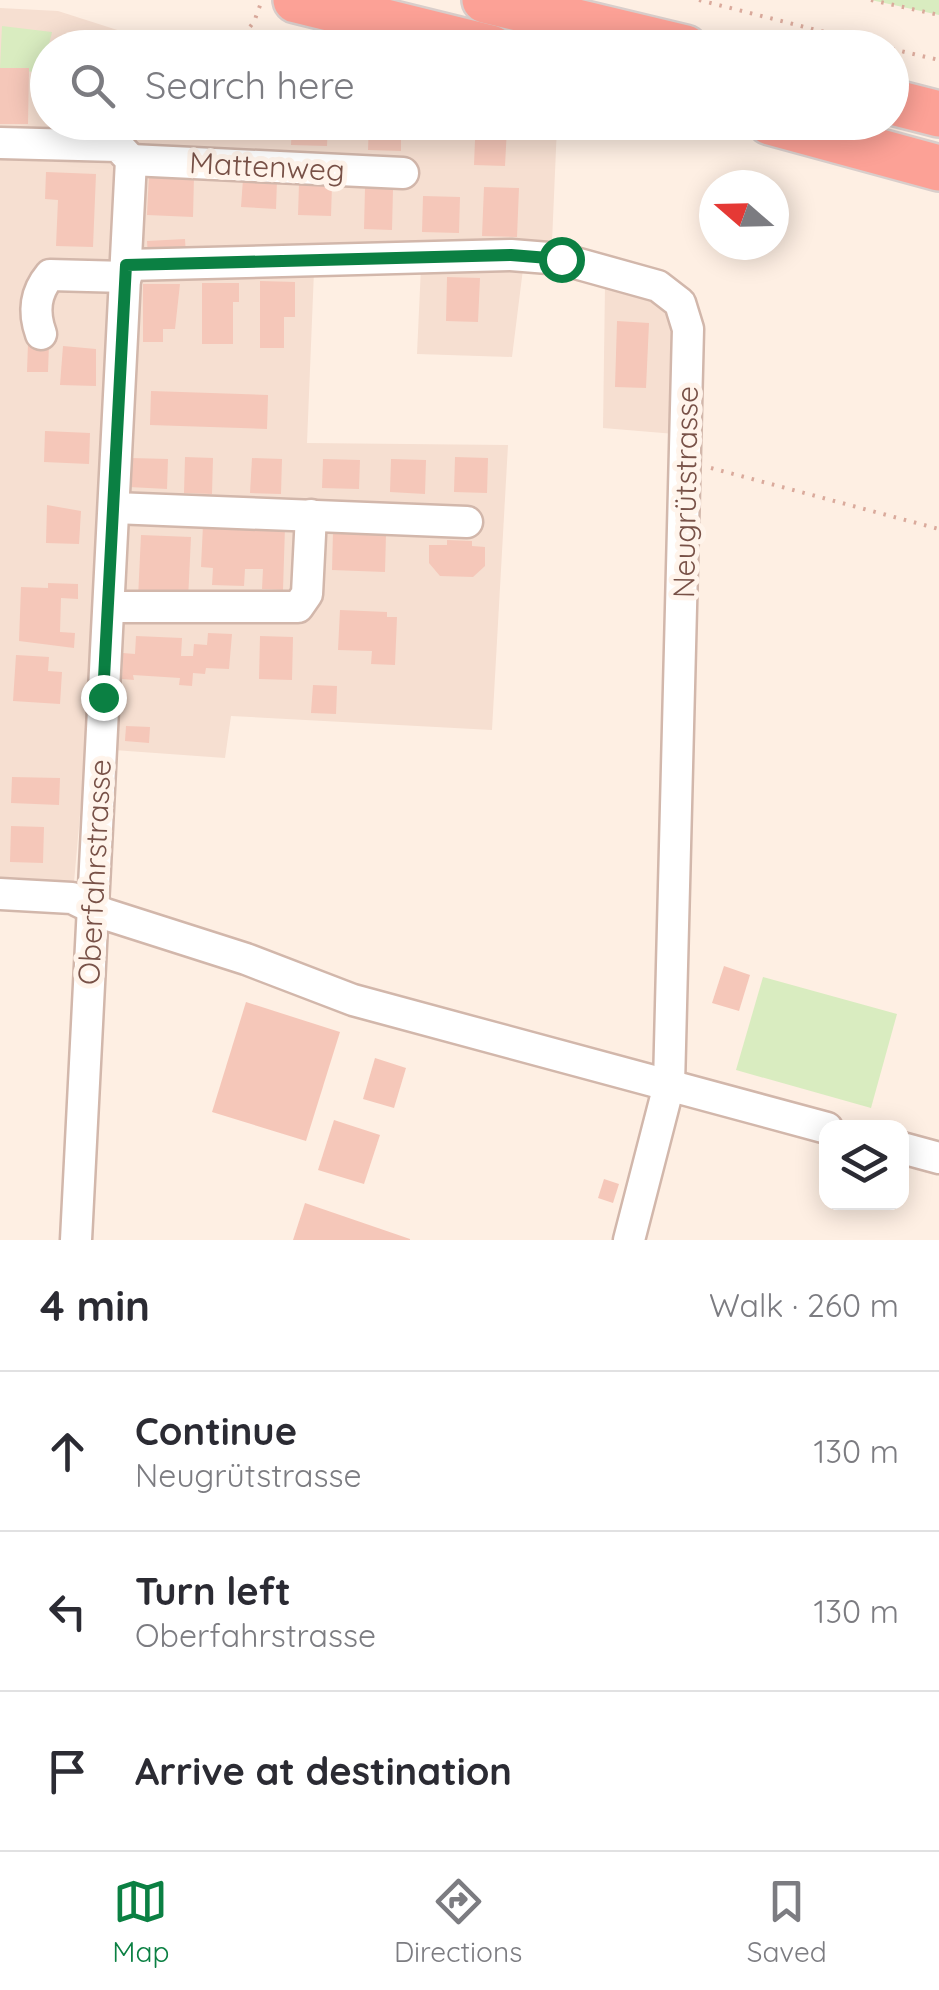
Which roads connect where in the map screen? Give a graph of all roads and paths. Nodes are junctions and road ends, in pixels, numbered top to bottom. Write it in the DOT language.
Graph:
graph roads {
  1 [pos="262,0"];
  2 [pos="296,0"];
  3 [pos="485,0"];
  4 [pos="700,0"];
  5 [pos="871,0"];
  6 [pos="939,15"];
  7 [pos="249,30"];
  8 [pos="418,30"];
  9 [pos="610,30"];
  10 [pos="818,30"];
  11 [pos="909,53"];
  12 [pos="939,60"];
  13 [pos="909,106"];
  14 [pos="939,114"];
  15 [pos="836,140"];
  16 [pos="0,143"];
  17 [pos="132,160"];
  18 [pos="939,168"];
  19 [pos="402,173"];
  20 [pos="126,271"];
  21 [pos="41,334"];
  22 [pos="687,462"];
  23 [pos="114,508"];
  24 [pos="311,515"];
  25 [pos="467,522"];
  26 [pos="939,529"];
  27 [pos="108,607"];
  28 [pos="0,894"];
  29 [pos="92,908"];
  30 [pos="670,1085"];
  31 [pos="819,1126"];
  32 [pos="909,1150"];
  33 [pos="939,1158"];
  34 [pos="76,1240"];
  35 [pos="629,1240"];
  1 -- 7 [label="path"];
  2 -- 8 [label="highway"];
  3 -- 9 [label="highway"];
  4 -- 10 [label="path"];
  5 -- 6 [label="path"];
  11 -- 12 [label="path"];
  13 -- 14 [label="highway"];
  15 -- 18 [label="highway"];
  16 -- 17 [label="street, Mattenweg"];
  17 -- 19 [label="street, Mattenweg"];
  17 -- 20 [label="street, Oberfahrstrasse"];
  20 -- 21 [label="street, Neugrütstrasse"];
  20 -- 22 [label="street, Neugrütstrasse"];
  20 -- 23 [label="street, Oberfahrstrasse"];
  22 -- 26 [label="path"];
  22 -- 30 [label="street, Neugrütstrasse"];
  23 -- 24 [label="street"];
  23 -- 27 [label="street, Oberfahrstrasse"];
  24 -- 25 [label="street"];
  24 -- 27 [label="street"];
  27 -- 29 [label="street, Oberfahrstrasse"];
  28 -- 29 [label="street"];
  29 -- 30 [label="street"];
  29 -- 34 [label="street, Oberfahrstrasse"];
  30 -- 31 [label="street"];
  30 -- 35 [label="street, Neugrütstrasse"];
  32 -- 33 [label="street"];
}
